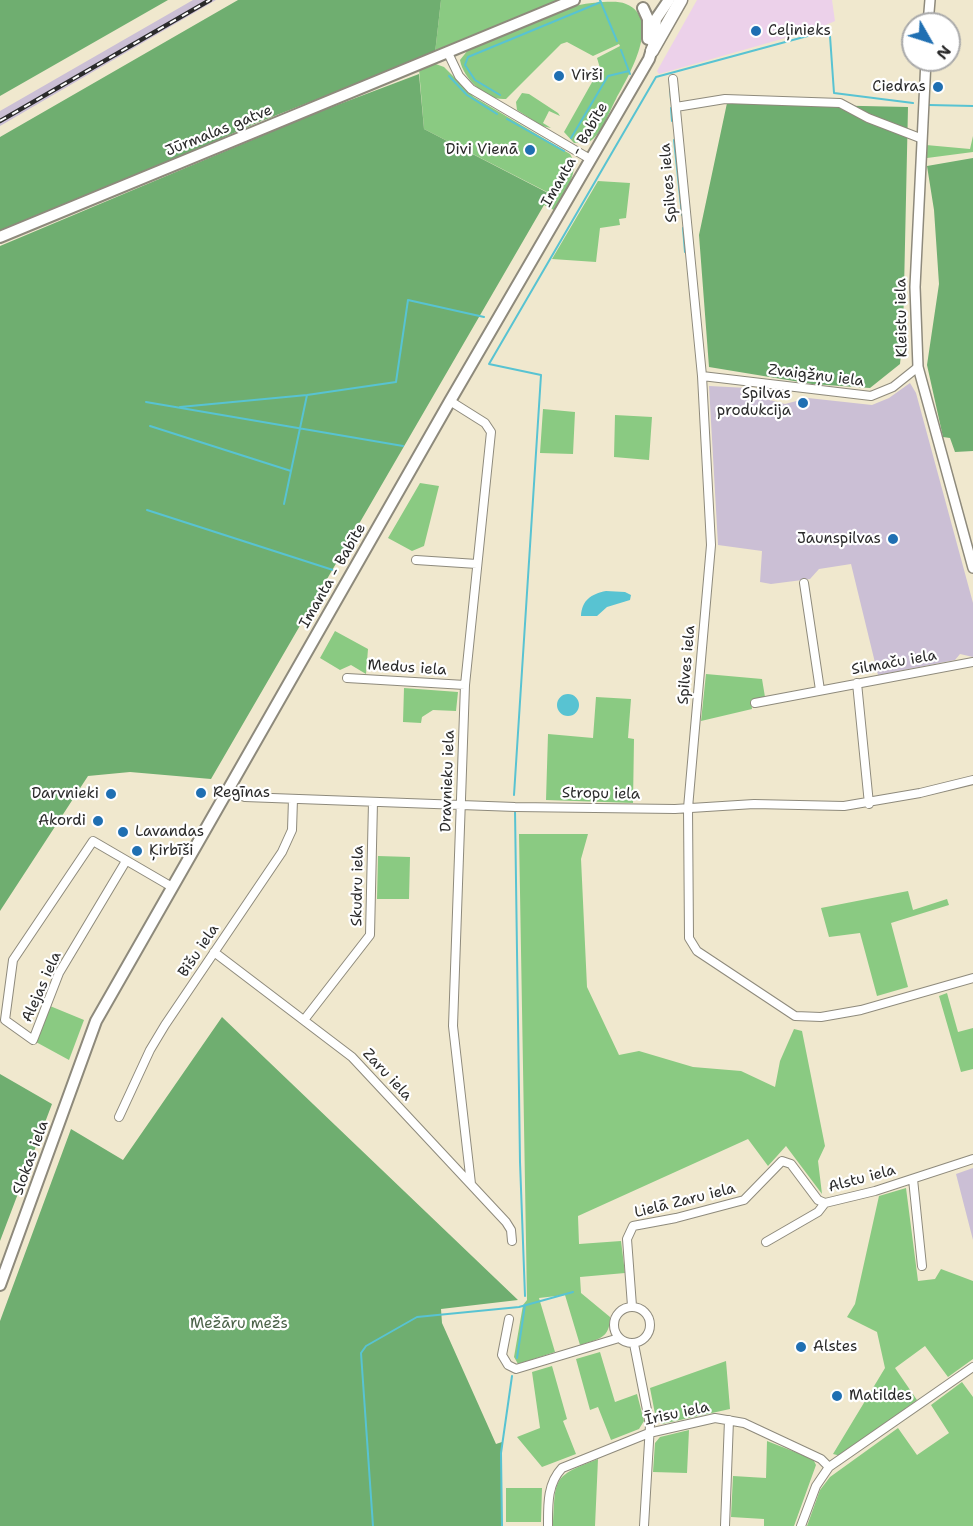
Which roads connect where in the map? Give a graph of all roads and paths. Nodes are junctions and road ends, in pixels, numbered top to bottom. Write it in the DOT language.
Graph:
graph roads {
  1 [pos="574,0"];
  2 [pos="681,0"];
  3 [pos="639,3"];
  4 [pos="666,4"];
  5 [pos="652,51"];
  6 [pos="448,53"];
  7 [pos="644,66"];
  8 [pos="925,72"];
  9 [pos="673,78"];
  10 [pos="676,107"];
  11 [pos="920,138"];
  12 [pos="590,159"];
  13 [pos="0,237"];
  14 [pos="918,367"];
  15 [pos="702,376"];
  16 [pos="450,401"];
  17 [pos="416,560"];
  18 [pos="477,564"];
  19 [pos="973,567"];
  20 [pos="804,583"];
  21 [pos="973,662"];
  22 [pos="347,678"];
  23 [pos="857,683"];
  24 [pos="465,685"];
  25 [pos="820,690"];
  26 [pos="755,703"];
  27 [pos="973,780"];
  28 [pos="227,790"];
  29 [pos="293,799"];
  30 [pos="373,802"];
  31 [pos="460,804"];
  32 [pos="869,804"];
  33 [pos="688,808"];
  34 [pos="126,861"];
  35 [pos="172,887"];
  36 [pos="214,952"];
  37 [pos="973,978"];
  38 [pos="304,1020"];
  39 [pos="64,1109"];
  40 [pos="119,1117"];
  41 [pos="973,1160"];
  42 [pos="913,1179"];
  43 [pos="471,1184"];
  44 [pos="825,1203"];
  45 [pos="512,1241"];
  46 [pos="766,1242"];
  47 [pos="922,1266"];
  48 [pos="0,1285"];
  49 [pos="632,1306"];
  50 [pos="509,1319"];
  51 [pos="619,1338"];
  52 [pos="634,1344"];
  53 [pos="973,1367"];
  54 [pos="729,1420"];
  55 [pos="649,1433"];
  56 [pos="829,1467"];
  57 [pos="548,1526"];
  58 [pos="644,1526"];
  59 [pos="725,1526"];
  60 [pos="801,1526"];
  1 -- 6 [label="main road, Jūrmalas gatve"];
  2 -- 5 [label="highway"];
  3 -- 4 [label="main road"];
  3 -- 7 [label="main road, Imanta - Babīte"];
  4 -- 5 [label="main road, Imanta - Babīte"];
  5 -- 7 [label="main road, Imanta - Babīte"];
  6 -- 12 [label="street"];
  6 -- 13 [label="main road, Jūrmalas gatve"];
  7 -- 12 [label="main road, Imanta - Babīte"];
  8 -- 11 [label="street, Kleistu iela"];
  9 -- 10 [label="street, Spilves iela"];
  10 -- 11 [label="street"];
  10 -- 15 [label="street, Spilves iela"];
  11 -- 14 [label="street, Kleistu iela"];
  12 -- 16 [label="main road, Imanta - Babīte"];
  14 -- 15 [label="street, Zvaigžņu iela"];
  14 -- 19 [label="street, Kleistu iela"];
  15 -- 33 [label="street, Spilves iela"];
  16 -- 18 [label="street, Dravnieku iela"];
  16 -- 28 [label="main road, Imanta - Babīte"];
  17 -- 18 [label="street"];
  18 -- 24 [label="street, Dravnieku iela"];
  20 -- 25 [label="street"];
  21 -- 23 [label="street, Silmaču iela"];
  22 -- 24 [label="street, Medus iela"];
  23 -- 25 [label="street, Silmaču iela"];
  23 -- 32 [label="street"];
  24 -- 31 [label="street, Dravnieku iela"];
  25 -- 26 [label="street, Silmaču iela"];
  27 -- 32 [label="street, Stropu iela"];
  28 -- 29 [label="street, Stropu iela"];
  28 -- 35 [label="main road, Imanta - Babīte"];
  29 -- 30 [label="street, Stropu iela"];
  29 -- 36 [label="street, Bišu iela"];
  30 -- 31 [label="street, Stropu iela"];
  30 -- 38 [label="street, Skudru iela"];
  31 -- 33 [label="street, Stropu iela"];
  31 -- 43 [label="street, Dravnieku iela"];
  32 -- 33 [label="street, Stropu iela"];
  33 -- 37 [label="street, Spilves iela"];
  34 -- 34 [label="street, Alejas iela"];
  34 -- 35 [label="street"];
  35 -- 39 [label="main road, Imanta - Babīte"];
  36 -- 38 [label="street, Zaru iela"];
  36 -- 40 [label="street, Bišu iela"];
  38 -- 43 [label="street, Zaru iela"];
  39 -- 48 [label="main road, Slokas iela"];
  41 -- 42 [label="street, Alstu iela"];
  42 -- 44 [label="street, Alstu iela"];
  42 -- 47 [label="street"];
  43 -- 45 [label="street, Zaru iela"];
  44 -- 46 [label="street, Alstu iela"];
  44 -- 49 [label="street, Lielā Zaru iela"];
  49 -- 51 [label="street"];
  49 -- 52 [label="street"];
  50 -- 51 [label="street"];
  51 -- 52 [label="street"];
  52 -- 55 [label="street"];
  53 -- 56 [label="street"];
  54 -- 55 [label="street, Īrisu iela"];
  54 -- 56 [label="street, Īrisu iela"];
  54 -- 59 [label="street"];
  55 -- 57 [label="street, Īrisu iela"];
  55 -- 58 [label="street"];
  56 -- 60 [label="street"];
}
